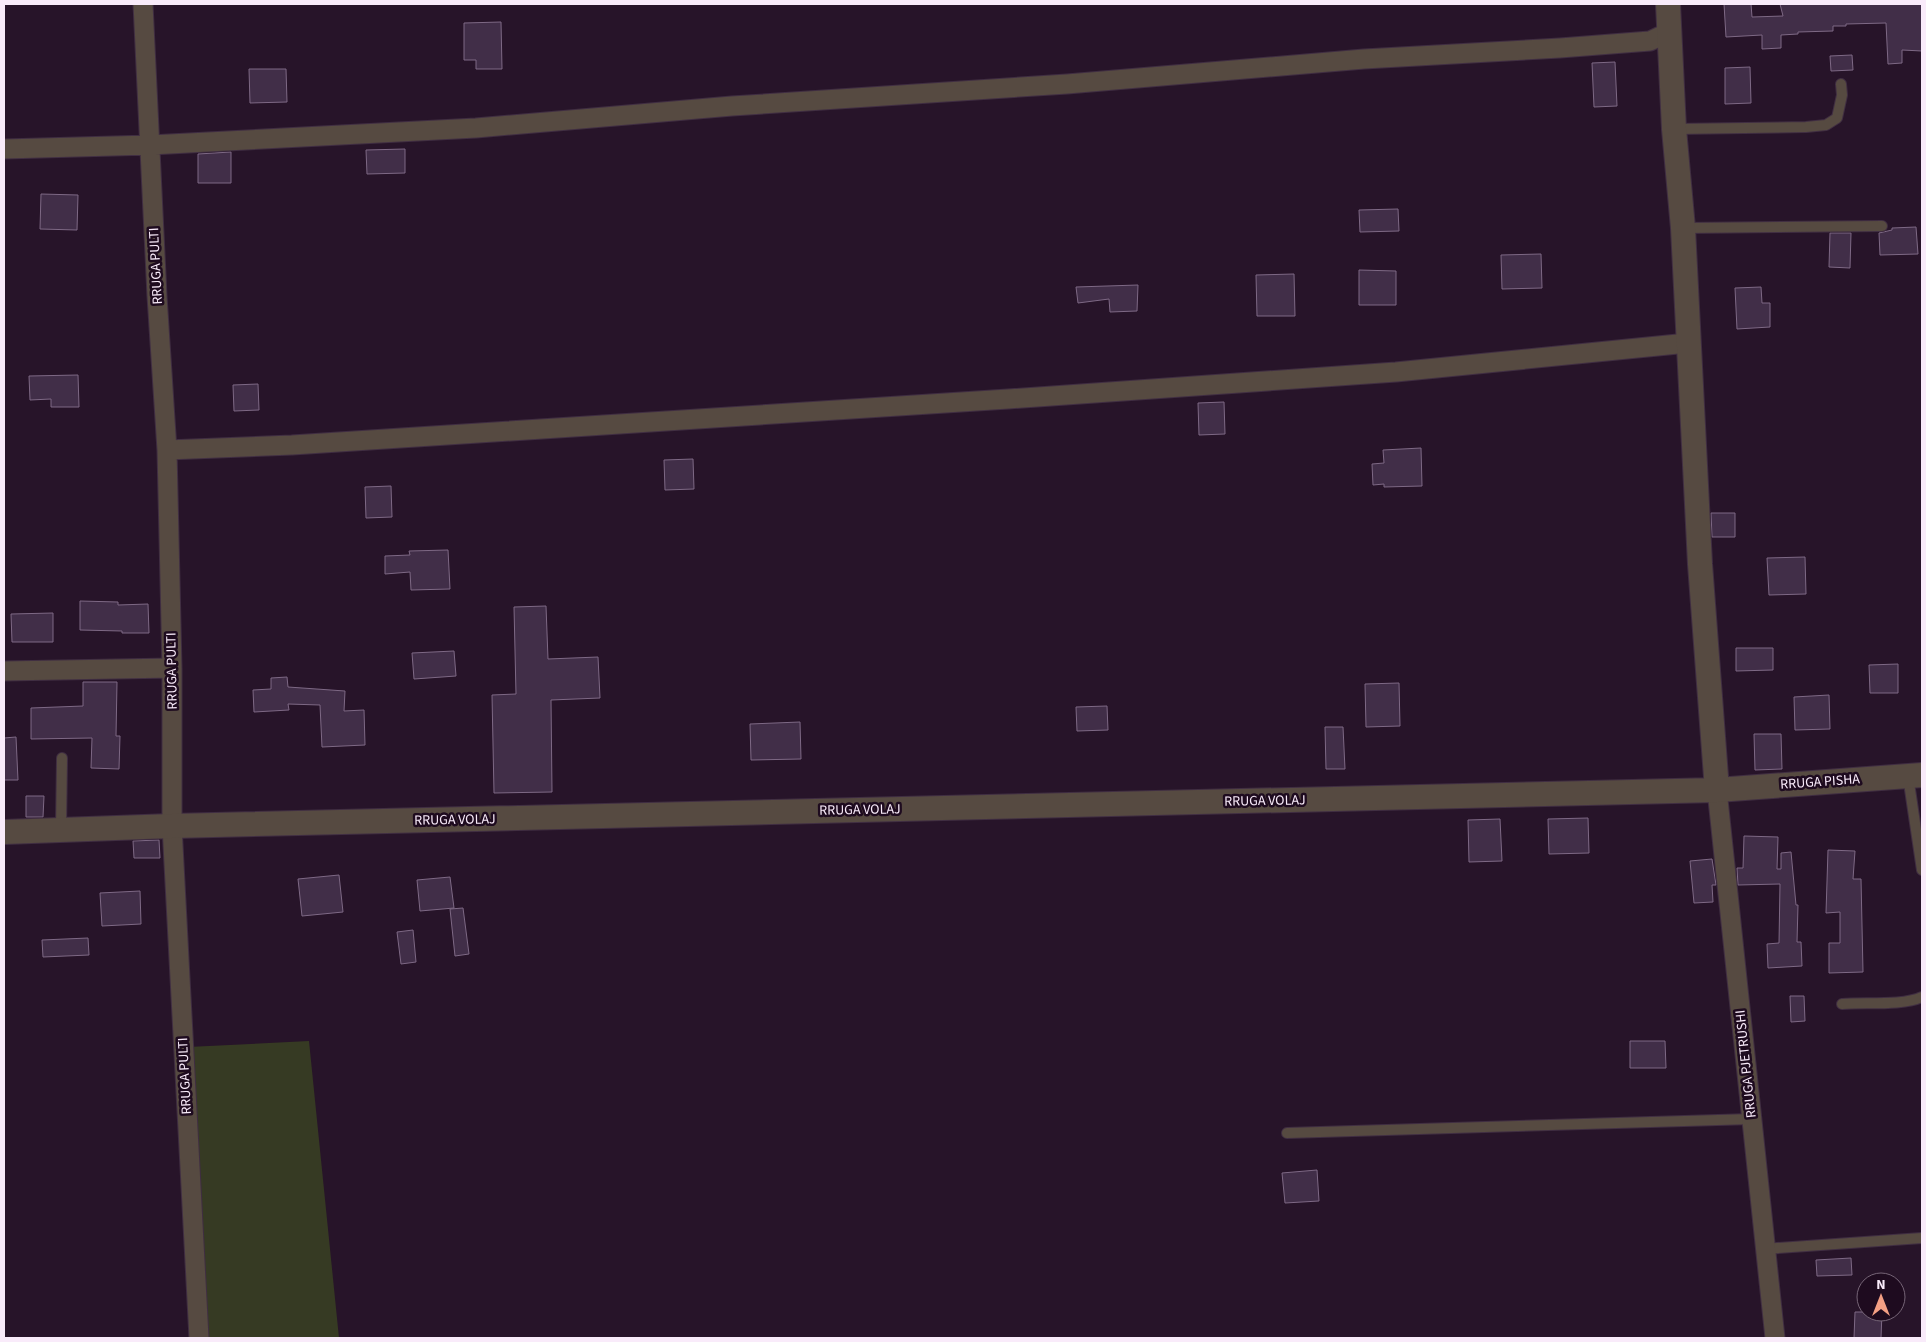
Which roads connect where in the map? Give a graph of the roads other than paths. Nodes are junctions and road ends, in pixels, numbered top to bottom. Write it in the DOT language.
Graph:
graph roads {
  1 [pos="143,4"];
  2 [pos="1668,4"];
  3 [pos="1669,32"];
  4 [pos="1841,84"];
  5 [pos="1674,129"];
  6 [pos="150,145"];
  7 [pos="4,149"];
  8 [pos="1882,226"];
  9 [pos="1682,228"];
  10 [pos="1688,343"];
  11 [pos="167,450"];
  12 [pos="172,668"];
  13 [pos="4,671"];
  14 [pos="62,758"];
  15 [pos="1915,775"];
  16 [pos="1717,790"];
  17 [pos="172,826"];
  18 [pos="61,830"];
  19 [pos="4,832"];
  20 [pos="1922,870"];
  21 [pos="1922,997"];
  22 [pos="1842,1004"];
  23 [pos="1752,1119"];
  24 [pos="1287,1133"];
  25 [pos="1922,1238"];
  26 [pos="1764,1249"];
  27 [pos="199,1338"];
  28 [pos="1775,1338"];
  1 -- 6 [label="street, RRUGA PULTI"];
  2 -- 3 [label="street"];
  3 -- 5 [label="street"];
  3 -- 6 [label="street"];
  4 -- 5 [label="lane"];
  5 -- 9 [label="street"];
  6 -- 7 [label="street"];
  6 -- 11 [label="street, RRUGA PULTI"];
  8 -- 9 [label="lane"];
  9 -- 10 [label="street"];
  10 -- 11 [label="street"];
  10 -- 16 [label="street"];
  11 -- 12 [label="street, RRUGA PULTI"];
  12 -- 13 [label="street"];
  12 -- 17 [label="street, RRUGA PULTI"];
  14 -- 18 [label="lane"];
  15 -- 16 [label="street, RRUGA PISHA"];
  15 -- 20 [label="lane"];
  16 -- 17 [label="street, RRUGA VOLAJ"];
  16 -- 23 [label="street, RRUGA PJETRUSHI"];
  17 -- 18 [label="street, RRUGA VOLAJ"];
  17 -- 27 [label="street, RRUGA PULTI"];
  18 -- 19 [label="street, RRUGA VOLAJ"];
  21 -- 22 [label="lane"];
  23 -- 24 [label="lane"];
  23 -- 26 [label="street, RRUGA PJETRUSHI"];
  25 -- 26 [label="lane"];
  26 -- 28 [label="street, RRUGA PJETRUSHI"];
}
